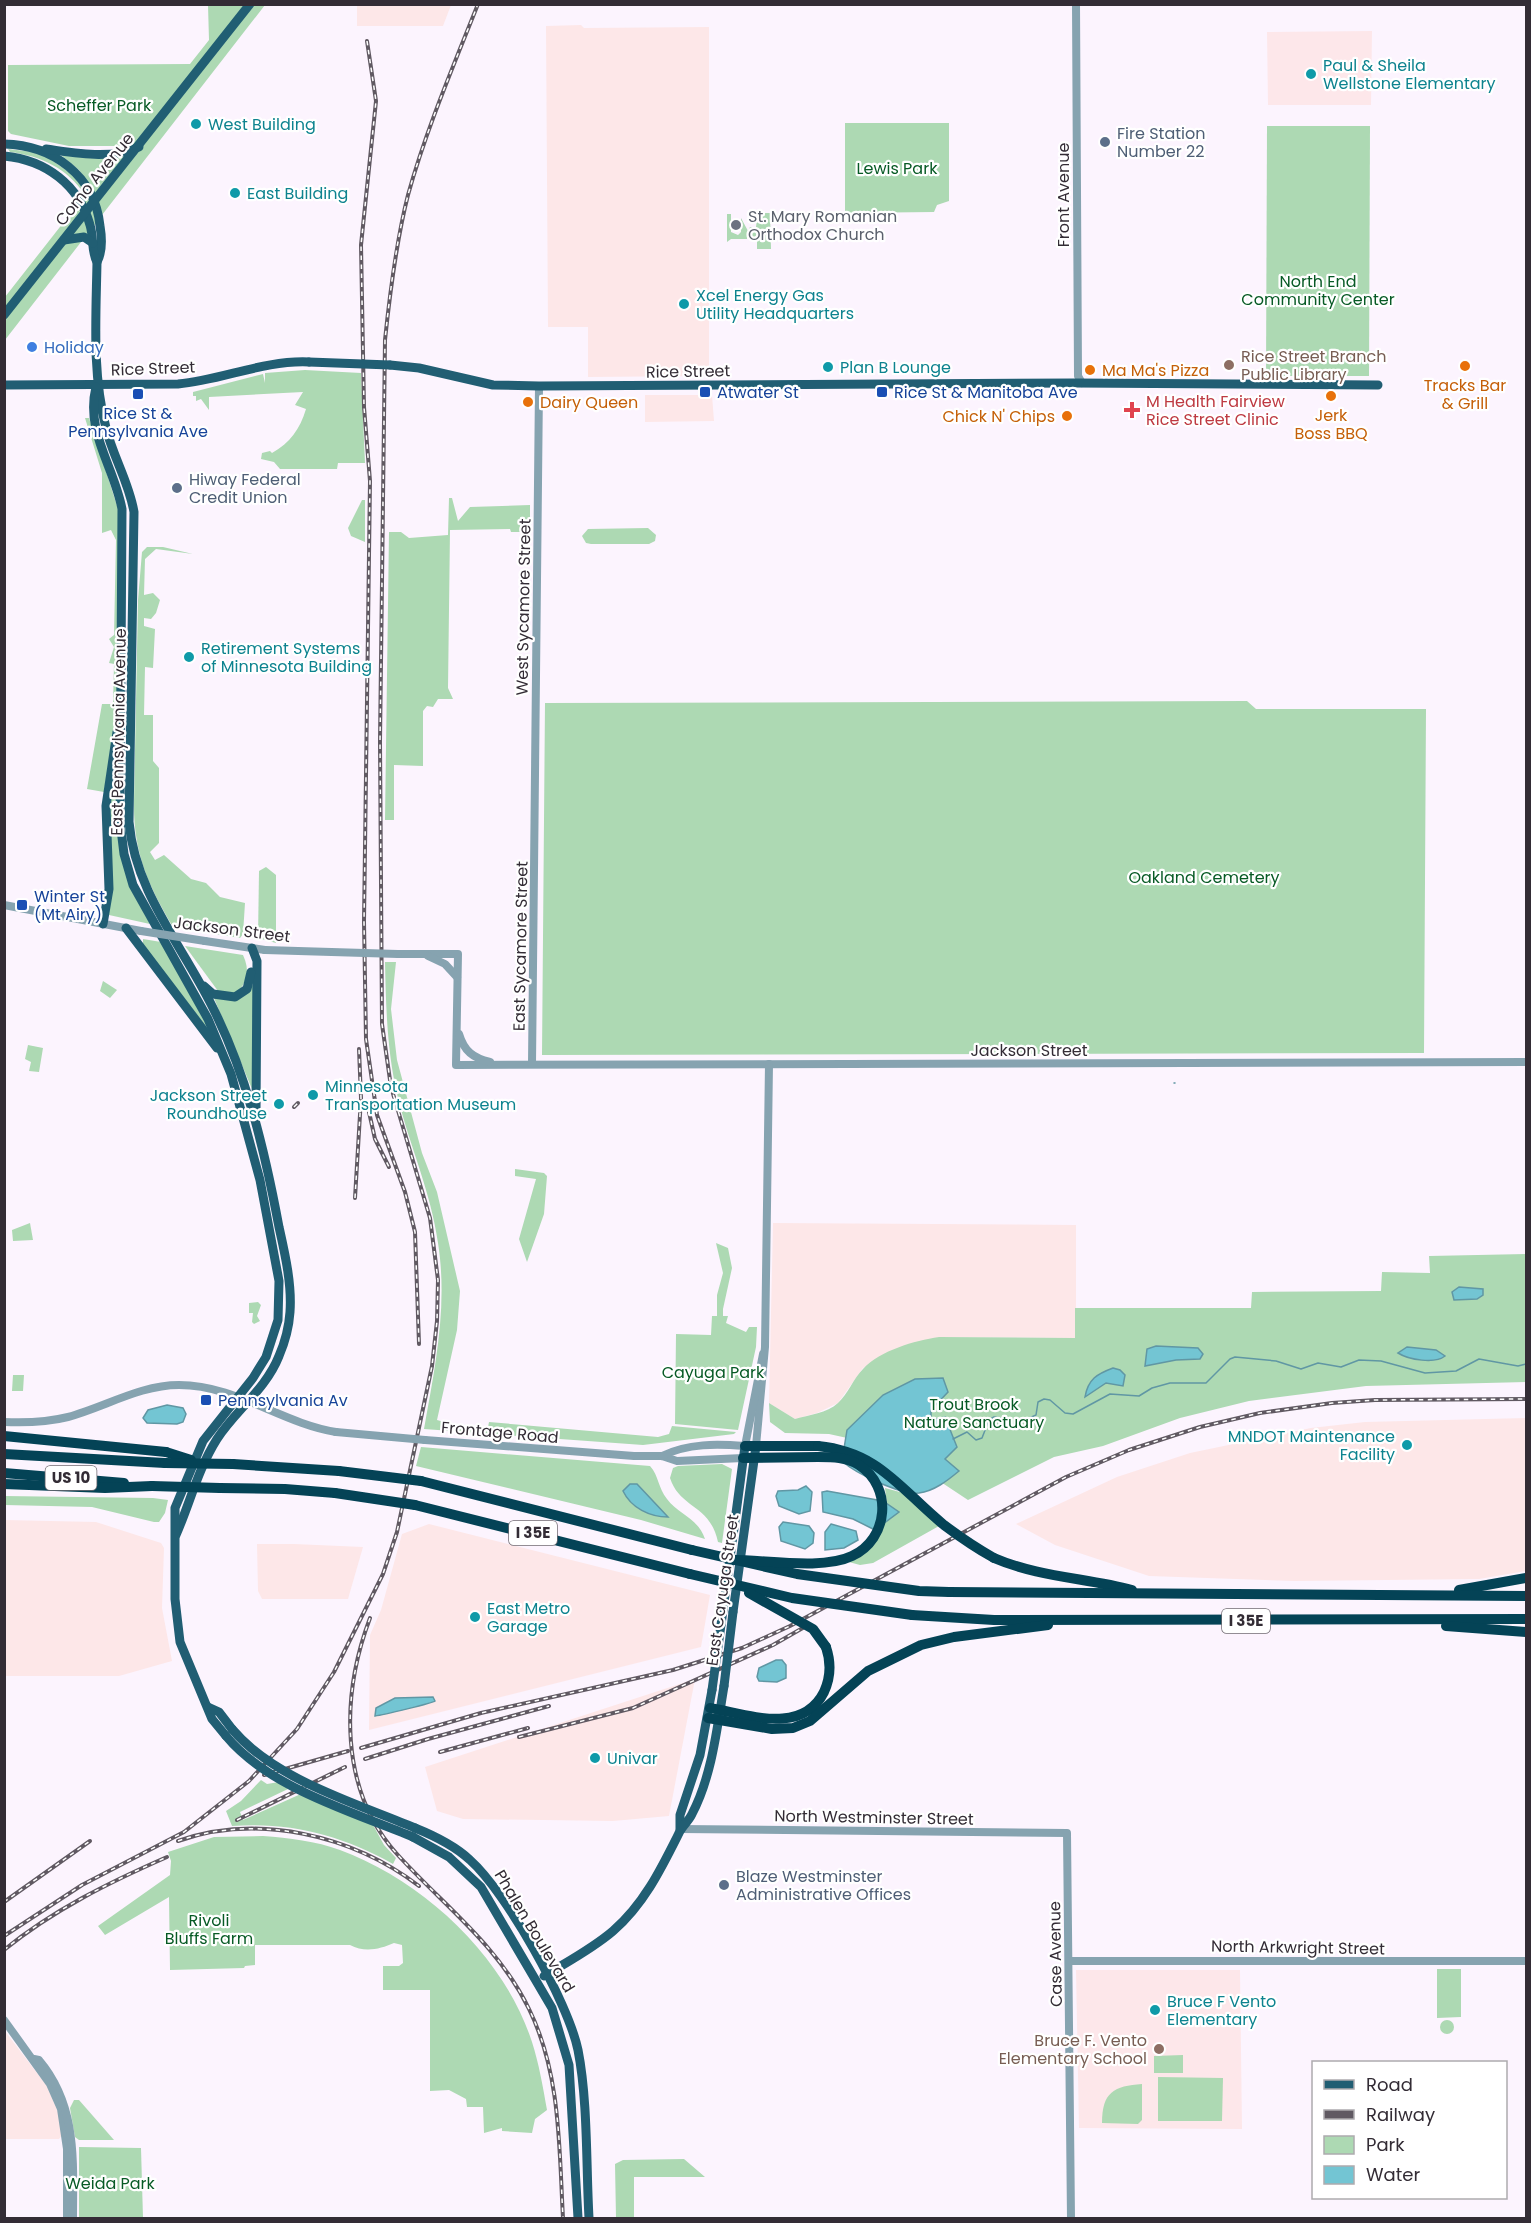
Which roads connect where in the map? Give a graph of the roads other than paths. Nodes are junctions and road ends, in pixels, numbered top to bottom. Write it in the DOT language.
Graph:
graph roads {
  1 [pos="250,4"];
  2 [pos="1076,4"];
  3 [pos="4,144"];
  4 [pos="141,146"];
  5 [pos="36,148"];
  6 [pos="4,156"];
  7 [pos="94,201"];
  8 [pos="86,211"];
  9 [pos="64,240"];
  10 [pos="93,243"];
  11 [pos="97,262"];
  12 [pos="4,315"];
  13 [pos="1082,383"];
  14 [pos="96,384"];
  15 [pos="4,385"];
  16 [pos="1378,385"];
  17 [pos="539,386"];
  18 [pos="122,700"];
  19 [pos="534,828"];
  20 [pos="4,905"];
  21 [pos="103,924"];
  22 [pos="126,928"];
  23 [pos="252,948"];
  24 [pos="421,954"];
  25 [pos="457,977"];
  26 [pos="198,978"];
  27 [pos="457,1026"];
  28 [pos="226,1061"];
  29 [pos="1527,1062"];
  30 [pos="497,1064"];
  31 [pos="532,1064"];
  32 [pos="769,1064"];
  33 [pos="257,1130"];
  34 [pos="238,1397"];
  35 [pos="249,1400"];
  36 [pos="4,1422"];
  37 [pos="4,1436"];
  38 [pos="751,1446"];
  39 [pos="818,1452"];
  40 [pos="4,1454"];
  41 [pos="662,1456"];
  42 [pos="166,1458"];
  43 [pos="743,1458"];
  44 [pos="755,1458"];
  45 [pos="4,1473"];
  46 [pos="4,1484"];
  47 [pos="138,1486"];
  48 [pos="176,1535"];
  49 [pos="733,1560"];
  50 [pos="1527,1578"];
  51 [pos="733,1584"];
  52 [pos="1150,1594"];
  53 [pos="1420,1595"];
  54 [pos="1527,1596"];
  55 [pos="1527,1619"];
  56 [pos="1100,1620"];
  57 [pos="1380,1620"];
  58 [pos="1527,1632"];
  59 [pos="714,1714"];
  60 [pos="680,1829"];
  61 [pos="414,1832"];
  62 [pos="1067,1833"];
  63 [pos="1069,1961"];
  64 [pos="1527,1961"];
  65 [pos="547,1975"];
  66 [pos="537,1980"];
  67 [pos="4,2020"];
  68 [pos="64,2108"];
  69 [pos="67,2218"];
  70 [pos="73,2218"];
  71 [pos="578,2218"];
  72 [pos="589,2218"];
  73 [pos="1071,2218"];
  1 -- 4 [label="main road, Como Avenue"];
  2 -- 13 [label="street, Front Avenue"];
  3 -- 5 [label="main road"];
  4 -- 5 [label="main road"];
  4 -- 7 [label="main road, Como Avenue"];
  5 -- 7 [label="main road"];
  6 -- 8 [label="main road"];
  7 -- 8 [label="main road, Como Avenue"];
  7 -- 11 [label="main road"];
  8 -- 9 [label="main road, Como Avenue"];
  8 -- 10 [label="main road"];
  9 -- 10 [label="main road"];
  9 -- 12 [label="main road, Como Avenue"];
  10 -- 11 [label="main road"];
  11 -- 14 [label="main road"];
  13 -- 16 [label="main road, Rice Street"];
  13 -- 17 [label="main road, Rice Street"];
  14 -- 15 [label="main road, Rice Street"];
  14 -- 17 [label="main road, Rice Street, bridge"];
  14 -- 18 [label="main road, East Pennsylvania Avenue"];
  14 -- 26 [label="main road, East Pennsylvania Avenue"];
  17 -- 19 [label="street, West Sycamore Street"];
  18 -- 21 [label="main road"];
  18 -- 28 [label="main road, East Pennsylvania Avenue"];
  19 -- 31 [label="street, East Sycamore Street"];
  20 -- 21 [label="street, Jackson Street"];
  21 -- 22 [label="street, Jackson Street"];
  22 -- 23 [label="street, Jackson Street, bridge"];
  22 -- 28 [label="main road"];
  23 -- 24 [label="street, Jackson Street, bridge"];
  23 -- 26 [label="main road"];
  23 -- 33 [label="main road"];
  24 -- 25 [label="street"];
  24 -- 25 [label="street, Jackson Street"];
  25 -- 27 [label="street"];
  26 -- 33 [label="main road, East Pennsylvania Avenue"];
  27 -- 30 [label="street"];
  27 -- 30 [label="street, Jackson Street"];
  28 -- 34 [label="main road, East Pennsylvania Avenue"];
  29 -- 32 [label="street, Jackson Street"];
  30 -- 31 [label="street, Jackson Street"];
  31 -- 32 [label="street, Jackson Street"];
  32 -- 38 [label="street, East Cayuga Street"];
  33 -- 35 [label="main road, East Pennsylvania Avenue"];
  34 -- 35 [label="street, Frontage Road"];
  34 -- 36 [label="street, Frontage Road"];
  34 -- 48 [label="main road, East Pennsylvania Avenue"];
  35 -- 41 [label="street, Frontage Road, bridge"];
  35 -- 48 [label="main road, East Pennsylvania Avenue"];
  37 -- 42 [label="highway"];
  38 -- 39 [label="highway"];
  38 -- 41 [label="street, Frontage Road"];
  38 -- 43 [label="main road, East Cayuga Street"];
  38 -- 44 [label="main road, East Cayuga Street"];
  39 -- 44 [label="highway"];
  39 -- 49 [label="highway, bridge"];
  39 -- 52 [label="highway, bridge"];
  40 -- 42 [label="highway, I 35E"];
  41 -- 43 [label="street, Frontage Road"];
  42 -- 49 [label="highway, I 35E, bridge"];
  43 -- 44 [label="highway"];
  43 -- 59 [label="main road, East Cayuga Street, bridge"];
  44 -- 59 [label="main road, East Cayuga Street, bridge"];
  45 -- 47 [label="highway, US 10"];
  46 -- 47 [label="highway, I 35E"];
  47 -- 51 [label="highway, I 35E, bridge"];
  48 -- 61 [label="main road, Phalen Boulevard, bridge"];
  49 -- 52 [label="highway, I 35E, bridge"];
  50 -- 53 [label="highway"];
  51 -- 56 [label="highway, I 35E, bridge"];
  51 -- 59 [label="highway, bridge"];
  52 -- 53 [label="highway, I 35E"];
  53 -- 54 [label="highway, I 35E"];
  55 -- 57 [label="highway, I 35E"];
  56 -- 57 [label="highway, I 35E"];
  56 -- 59 [label="highway"];
  57 -- 58 [label="highway"];
  59 -- 60 [label="main road, East Cayuga Street"];
  59 -- 60 [label="main road, East Cayuga Street"];
  60 -- 62 [label="street, North Westminster Street"];
  60 -- 65 [label="main road, East Cayuga Street"];
  61 -- 65 [label="main road, Phalen Boulevard"];
  61 -- 66 [label="main road, Phalen Boulevard"];
  62 -- 63 [label="street, Case Avenue"];
  63 -- 64 [label="street, North Arkwright Street"];
  63 -- 73 [label="street, Case Avenue"];
  65 -- 66 [label="main road, East Cayuga Street"];
  65 -- 72 [label="main road, Phalen Boulevard"];
  66 -- 71 [label="main road, Phalen Boulevard"];
  67 -- 68 [label="street"];
  68 -- 69 [label="street"];
  68 -- 70 [label="street"];
}
